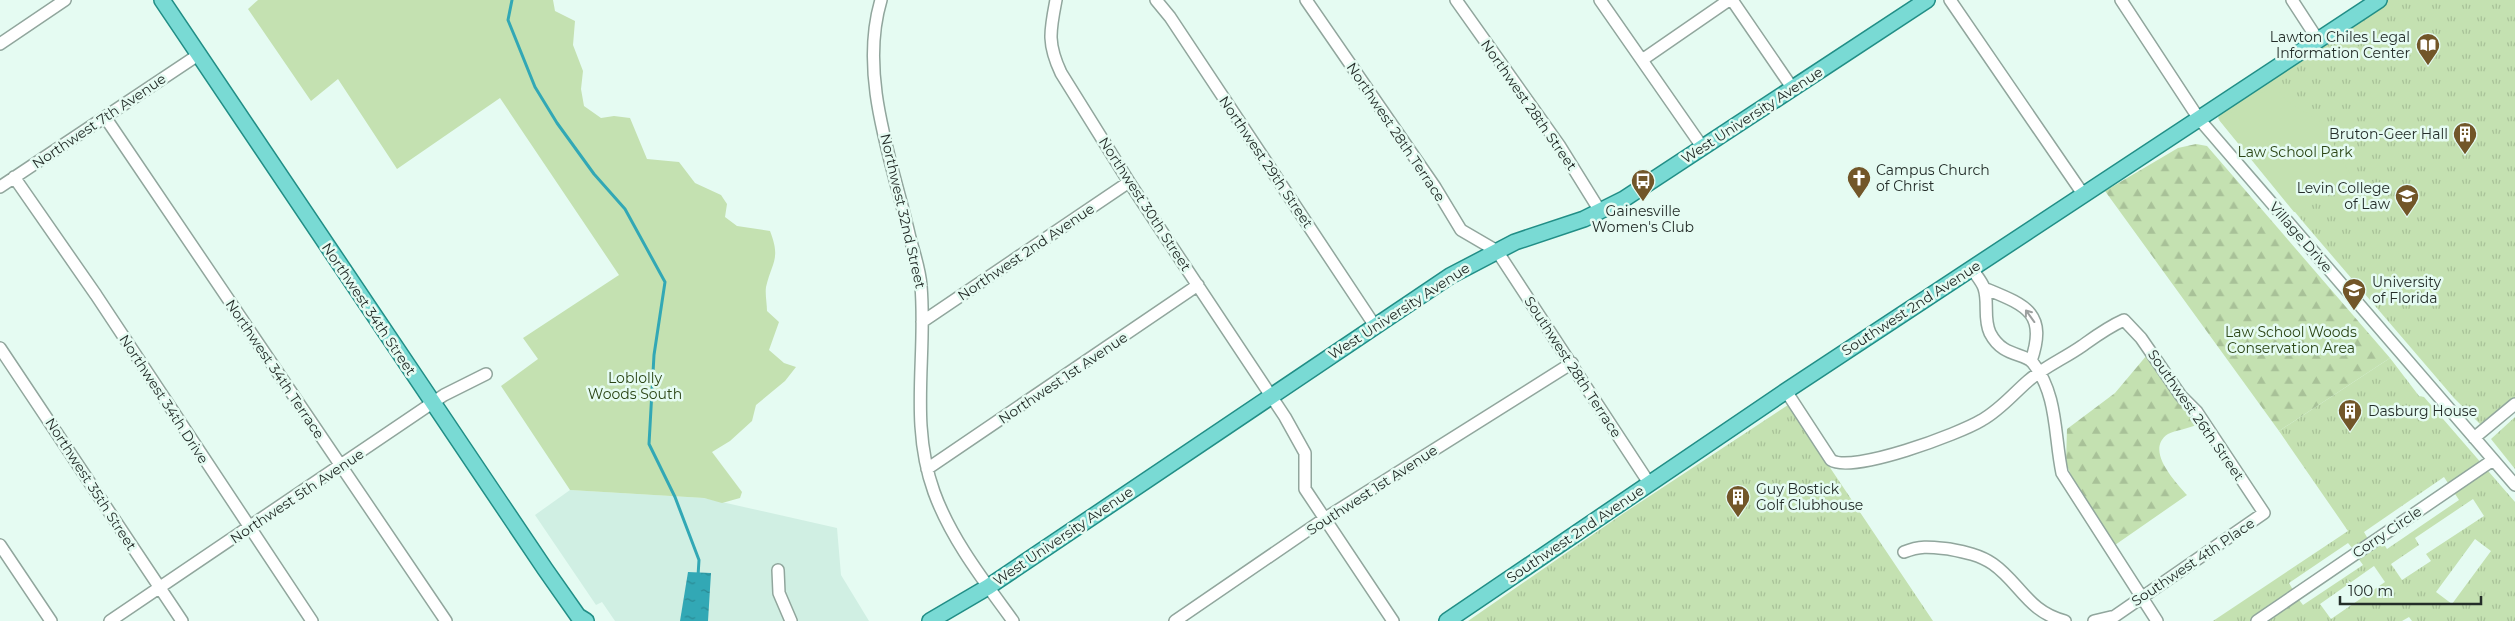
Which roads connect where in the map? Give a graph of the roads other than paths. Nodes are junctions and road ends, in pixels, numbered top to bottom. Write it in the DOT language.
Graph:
graph roads {
  1 [pos="65,0"];
  2 [pos="162,0"];
  3 [pos="881,0"];
  4 [pos="1056,0"];
  5 [pos="1156,0"];
  6 [pos="1306,0"];
  7 [pos="1456,0"];
  8 [pos="1600,0"];
  9 [pos="1731,0"];
  10 [pos="1927,0"];
  11 [pos="1950,0"];
  12 [pos="2121,0"];
  13 [pos="2292,0"];
  14 [pos="2379,0"];
  15 [pos="2318,40"];
  16 [pos="0,44"];
  17 [pos="198,54"];
  18 [pos="1642,60"];
  19 [pos="1793,89"];
  20 [pos="105,117"];
  21 [pos="2199,119"];
  22 [pos="1703,148"];
  23 [pos="14,177"];
  24 [pos="1129,182"];
  25 [pos="0,186"];
  26 [pos="2083,194"];
  27 [pos="1600,211"];
  28 [pos="1497,251"];
  29 [pos="1972,269"];
  30 [pos="1198,286"];
  31 [pos="1984,288"];
  32 [pos="922,322"];
  33 [pos="1375,326"];
  34 [pos="0,348"];
  35 [pos="2031,361"];
  36 [pos="1572,363"];
  37 [pos="2039,373"];
  38 [pos="486,374"];
  39 [pos="1786,390"];
  40 [pos="1271,396"];
  41 [pos="433,404"];
  42 [pos="2515,404"];
  43 [pos="2474,438"];
  44 [pos="2493,460"];
  45 [pos="340,467"];
  46 [pos="927,469"];
  47 [pos="1650,483"];
  48 [pos="2515,485"];
  49 [pos="2264,513"];
  50 [pos="1324,519"];
  51 [pos="250,527"];
  52 [pos="0,546"];
  53 [pos="1904,552"];
  54 [pos="778,570"];
  55 [pos="988,586"];
  56 [pos="160,588"];
  57 [pos="2141,597"];
  58 [pos="578,620"];
  59 [pos="51,621"];
  60 [pos="110,621"];
  61 [pos="182,621"];
  62 [pos="312,621"];
  63 [pos="446,621"];
  64 [pos="791,621"];
  65 [pos="930,621"];
  66 [pos="946,621"];
  67 [pos="1013,621"];
  68 [pos="1175,621"];
  69 [pos="1394,621"];
  70 [pos="1447,621"];
  71 [pos="2065,621"];
  72 [pos="2094,621"];
  73 [pos="2157,621"];
  74 [pos="2257,621"];
  1 -- 16 [label="street"];
  2 -- 17 [label="main road, Northwest 34th Street"];
  3 -- 32 [label="street, Northwest 32nd Street"];
  4 -- 24 [label="street, Northwest 30th Street"];
  5 -- 33 [label="street, Northwest 29th Street"];
  6 -- 28 [label="street, Northwest 28th Terrace"];
  7 -- 27 [label="street, Northwest 28th Street"];
  8 -- 18 [label="street"];
  9 -- 18 [label="street"];
  9 -- 19 [label="street"];
  10 -- 19 [label="main road, West University Avenue"];
  11 -- 26 [label="street"];
  12 -- 21 [label="street, Village Drive"];
  13 -- 15 [label="street"];
  14 -- 15 [label="main road, Southwest 2nd Avenue"];
  15 -- 21 [label="main road, Southwest 2nd Avenue"];
  17 -- 20 [label="street, Northwest 7th Avenue"];
  17 -- 41 [label="main road, Northwest 34th Street"];
  18 -- 22 [label="street"];
  19 -- 22 [label="main road, West University Avenue"];
  20 -- 23 [label="street, Northwest 7th Avenue"];
  20 -- 45 [label="street, Northwest 34th Terrace"];
  21 -- 26 [label="main road, Southwest 2nd Avenue"];
  21 -- 43 [label="street, Village Drive"];
  22 -- 27 [label="main road, West University Avenue"];
  23 -- 25 [label="street, Northwest 7th Avenue"];
  23 -- 51 [label="street, Northwest 34th Drive"];
  24 -- 30 [label="street, Northwest 30th Street"];
  24 -- 32 [label="street, Northwest 2nd Avenue"];
  26 -- 29 [label="main road, Southwest 2nd Avenue"];
  27 -- 28 [label="main road, West University Avenue"];
  28 -- 33 [label="main road, West University Avenue"];
  28 -- 36 [label="street, Southwest 28th Terrace"];
  29 -- 31 [label="street"];
  29 -- 39 [label="main road, Southwest 2nd Avenue"];
  30 -- 40 [label="street, Northwest 30th Street"];
  30 -- 46 [label="street, Northwest 1st Avenue"];
  31 -- 35 [label="street"];
  35 -- 31 [label="street, one-way"];
  32 -- 46 [label="street, Northwest 32nd Street"];
  33 -- 40 [label="main road, West University Avenue"];
  34 -- 56 [label="street, Northwest 35th Street"];
  35 -- 37 [label="street"];
  36 -- 47 [label="street, Southwest 28th Terrace"];
  36 -- 50 [label="street, Southwest 1st Avenue"];
  37 -- 39 [label="street"];
  37 -- 49 [label="street, Southwest 26th Street"];
  37 -- 57 [label="street"];
  38 -- 41 [label="street, Northwest 5th Avenue"];
  39 -- 47 [label="main road, Southwest 2nd Avenue"];
  40 -- 50 [label="street, Northwest 30th Street"];
  40 -- 55 [label="main road, West University Avenue"];
  41 -- 45 [label="street, Northwest 5th Avenue"];
  41 -- 58 [label="main road, Northwest 34th Street"];
  42 -- 43 [label="street"];
  43 -- 44 [label="street, Village Drive"];
  44 -- 48 [label="street, Village Drive"];
  44 -- 74 [label="street, Corry Circle"];
  45 -- 51 [label="street, Northwest 5th Avenue"];
  45 -- 63 [label="street, Northwest 34th Terrace"];
  46 -- 55 [label="street, Northwest 32nd Street"];
  47 -- 70 [label="main road, Southwest 2nd Avenue"];
  49 -- 57 [label="street, Southwest 4th Place"];
  50 -- 68 [label="street, Southwest 1st Avenue"];
  50 -- 69 [label="street, Northwest 30th Street"];
  51 -- 56 [label="street, Northwest 5th Avenue"];
  51 -- 62 [label="street, Northwest 34th Drive"];
  52 -- 59 [label="street"];
  53 -- 71 [label="street"];
  54 -- 64 [label="street"];
  55 -- 65 [label="main road, West University Avenue"];
  55 -- 66 [label="main road, West University Avenue"];
  55 -- 67 [label="street, Northwest 32nd Street"];
  56 -- 60 [label="street, Northwest 5th Avenue"];
  56 -- 61 [label="street, Northwest 35th Street"];
  57 -- 72 [label="street, Southwest 4th Place"];
  57 -- 73 [label="street"];
}
